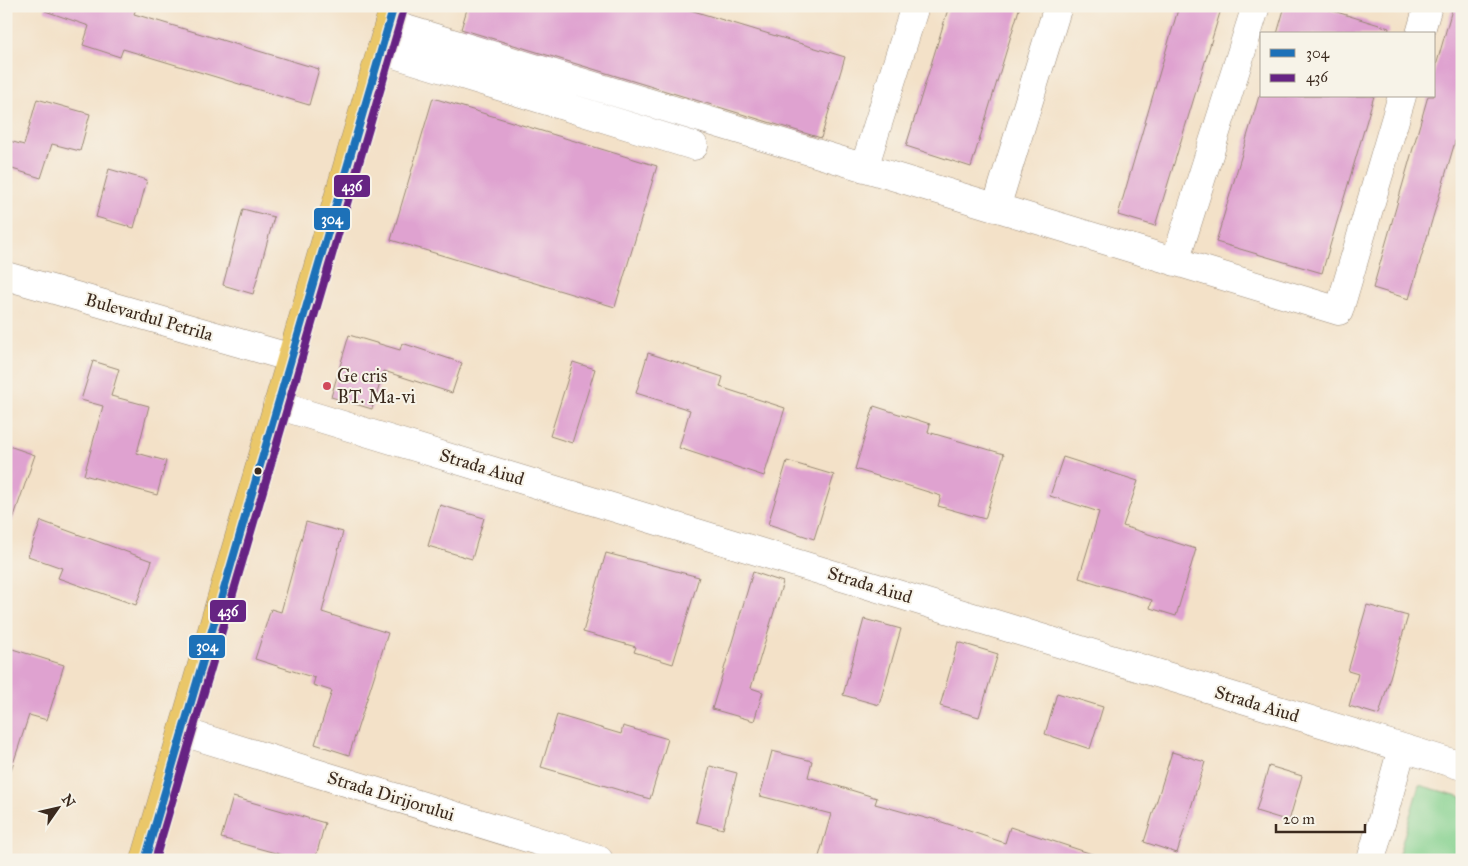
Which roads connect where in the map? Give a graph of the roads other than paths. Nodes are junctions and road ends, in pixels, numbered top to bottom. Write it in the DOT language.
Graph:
graph roads {
  1 [pos="914,6"];
  2 [pos="1058,6"];
  3 [pos="1256,6"];
  4 [pos="1428,6"];
  5 [pos="391,15"];
  6 [pos="1421,32"];
  7 [pos="381,50"];
  8 [pos="1401,98"];
  9 [pos="694,146"];
  10 [pos="864,168"];
  11 [pos="996,208"];
  12 [pos="1175,262"];
  13 [pos="6,276"];
  14 [pos="292,358"];
  15 [pos="277,405"];
  16 [pos="183,732"];
  17 [pos="1402,748"];
  18 [pos="1462,766"];
  19 [pos="145,860"];
  20 [pos="599,860"];
  21 [pos="1371,860"];
  1 -- 10 [label="street"];
  2 -- 11 [label="street"];
  3 -- 12 [label="street"];
  4 -- 6 [label="street"];
  5 -- 7 [label="main road"];
  5 -- 10 [label="street"];
  7 -- 9 [label="street"];
  7 -- 14 [label="main road"];
  8 -- 12 [label="street"];
  10 -- 11 [label="street"];
  11 -- 12 [label="street"];
  13 -- 14 [label="street, Bulevardul Petrila"];
  14 -- 15 [label="main road"];
  15 -- 16 [label="main road"];
  15 -- 17 [label="street, Strada Aiud"];
  16 -- 19 [label="main road"];
  16 -- 20 [label="street, Strada Dirijorului"];
  17 -- 18 [label="street, Strada Aiud"];
  17 -- 21 [label="street"];
}
